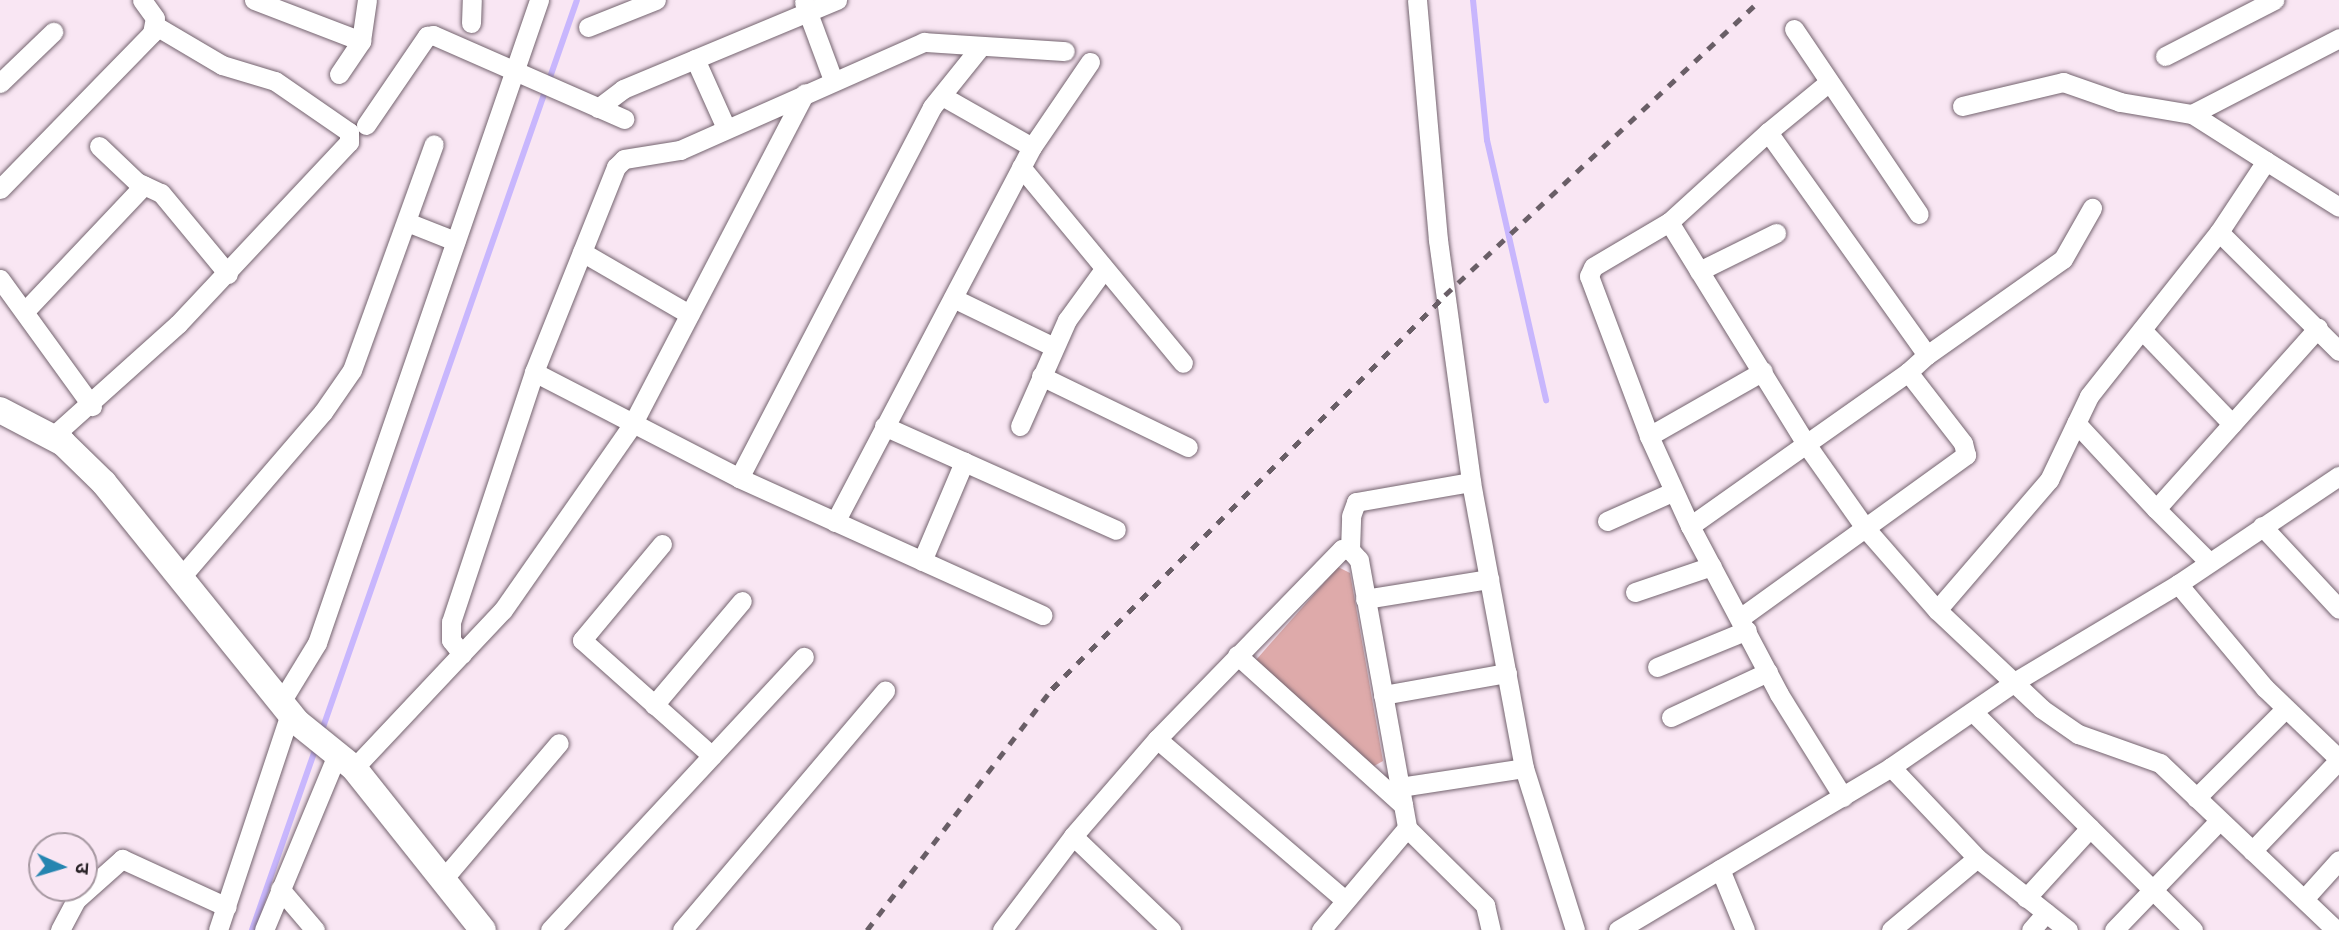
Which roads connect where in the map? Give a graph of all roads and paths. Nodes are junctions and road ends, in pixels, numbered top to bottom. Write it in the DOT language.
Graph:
graph roads {
  1 [pos="142,0"];
  2 [pos="367,0"];
  3 [pos="472,0"];
  4 [pos="540,0"];
  5 [pos="656,0"];
  6 [pos="836,0"];
  7 [pos="1417,0"];
  8 [pos="2274,0"];
  9 [pos="265,2"];
  10 [pos="805,6"];
  11 [pos="471,23"];
  12 [pos="156,26"];
  13 [pos="588,27"];
  14 [pos="1794,29"];
  15 [pos="53,32"];
  16 [pos="2339,38"];
  17 [pos="361,41"];
  18 [pos="981,46"];
  19 [pos="1065,51"];
  20 [pos="2165,56"];
  21 [pos="695,59"];
  22 [pos="1090,62"];
  23 [pos="516,71"];
  24 [pos="339,75"];
  25 [pos="833,80"];
  26 [pos="1829,82"];
  27 [pos="0,83"];
  28 [pos="805,93"];
  29 [pos="942,96"];
  30 [pos="1962,106"];
  31 [pos="598,108"];
  32 [pos="2192,114"];
  33 [pos="624,119"];
  34 [pos="366,125"];
  35 [pos="726,128"];
  36 [pos="1768,132"];
  37 [pos="434,144"];
  38 [pos="99,146"];
  39 [pos="1031,147"];
  40 [pos="2266,161"];
  41 [pos="1021,167"];
  42 [pos="144,185"];
  43 [pos="0,189"];
  44 [pos="2339,207"];
  45 [pos="2092,208"];
  46 [pos="1919,214"];
  47 [pos="407,222"];
  48 [pos="1669,222"];
  49 [pos="2219,232"];
  50 [pos="1776,233"];
  51 [pos="455,241"];
  52 [pos="582,252"];
  53 [pos="1104,270"];
  54 [pos="1699,271"];
  55 [pos="228,274"];
  56 [pos="0,279"];
  57 [pos="953,298"];
  58 [pos="25,311"];
  59 [pos="690,314"];
  60 [pos="2318,328"];
  61 [pos="2142,330"];
  62 [pos="1052,346"];
  63 [pos="2339,351"];
  64 [pos="1927,355"];
  65 [pos="1183,363"];
  66 [pos="1763,371"];
  67 [pos="534,372"];
  68 [pos="1908,372"];
  69 [pos="1041,376"];
  70 [pos="92,406"];
  71 [pos="0,410"];
  72 [pos="2076,423"];
  73 [pos="2232,424"];
  74 [pos="632,425"];
  75 [pos="884,426"];
  76 [pos="1020,426"];
  77 [pos="1649,436"];
  78 [pos="52,438"];
  79 [pos="1806,444"];
  80 [pos="1188,447"];
  81 [pos="964,462"];
  82 [pos="2339,476"];
  83 [pos="739,478"];
  84 [pos="1471,482"];
  85 [pos="1672,492"];
  86 [pos="2156,509"];
  87 [pos="1607,521"];
  88 [pos="835,522"];
  89 [pos="1690,526"];
  90 [pos="2262,526"];
  91 [pos="1866,529"];
  92 [pos="1116,530"];
  93 [pos="662,544"];
  94 [pos="1349,550"];
  95 [pos="922,561"];
  96 [pos="2209,562"];
  97 [pos="1712,566"];
  98 [pos="181,577"];
  99 [pos="1489,579"];
  100 [pos="2178,584"];
  101 [pos="1635,592"];
  102 [pos="1365,599"];
  103 [pos="741,601"];
  104 [pos="2339,609"];
  105 [pos="1937,610"];
  106 [pos="1042,615"];
  107 [pos="1744,624"];
  108 [pos="462,654"];
  109 [pos="1237,655"];
  110 [pos="804,657"];
  111 [pos="1657,667"];
  112 [pos="1768,672"];
  113 [pos="1507,673"];
  114 [pos="2015,681"];
  115 [pos="885,691"];
  116 [pos="1382,695"];
  117 [pos="654,705"];
  118 [pos="2285,709"];
  119 [pos="290,712"];
  120 [pos="1974,712"];
  121 [pos="1671,717"];
  122 [pos="1157,738"];
  123 [pos="559,743"];
  124 [pos="340,754"];
  125 [pos="712,756"];
  126 [pos="2339,760"];
  127 [pos="1891,767"];
  128 [pos="1524,768"];
  129 [pos="1401,796"];
  130 [pos="1843,797"];
  131 [pos="2196,798"];
  132 [pos="2218,822"];
  133 [pos="1407,828"];
  134 [pos="2090,828"];
  135 [pos="1073,836"];
  136 [pos="2252,851"];
  137 [pos="1977,858"];
  138 [pos="2339,860"];
  139 [pos="1720,869"];
  140 [pos="444,878"];
  141 [pos="2151,888"];
  142 [pos="280,889"];
  143 [pos="2026,898"];
  144 [pos="2304,899"];
  145 [pos="1345,900"];
  146 [pos="227,907"];
  147 [pos="2046,913"];
  148 [pos="1169,929"];
  149 [pos="60,930"];
  150 [pos="218,930"];
  151 [pos="264,930"];
  152 [pos="315,930"];
  153 [pos="483,930"];
  154 [pos="550,930"];
  155 [pos="682,930"];
  156 [pos="1002,930"];
  157 [pos="1321,930"];
  158 [pos="1491,930"];
  159 [pos="1575,930"];
  160 [pos="1618,930"];
  161 [pos="1745,930"];
  162 [pos="1891,930"];
  163 [pos="2031,930"];
  164 [pos="2068,930"];
  165 [pos="2114,930"];
  166 [pos="2193,930"];
  167 [pos="2336,930"];
  1 -- 12 [label="street"];
  2 -- 17 [label="street"];
  3 -- 11 [label="street"];
  4 -- 23 [label="street"];
  5 -- 13 [label="street"];
  6 -- 10 [label="street"];
  7 -- 84 [label="street"];
  8 -- 20 [label="street"];
  9 -- 17 [label="street"];
  10 -- 21 [label="street"];
  10 -- 25 [label="street"];
  12 -- 43 [label="street"];
  12 -- 55 [label="street"];
  14 -- 26 [label="street"];
  15 -- 27 [label="street"];
  16 -- 32 [label="street"];
  17 -- 24 [label="street"];
  18 -- 19 [label="street"];
  18 -- 25 [label="street"];
  18 -- 29 [label="street"];
  21 -- 31 [label="street"];
  21 -- 35 [label="street"];
  22 -- 39 [label="street"];
  23 -- 31 [label="street"];
  23 -- 34 [label="street"];
  23 -- 51 [label="street"];
  25 -- 28 [label="street"];
  26 -- 36 [label="street"];
  26 -- 46 [label="street"];
  28 -- 35 [label="street"];
  28 -- 59 [label="street"];
  29 -- 39 [label="street"];
  29 -- 83 [label="street"];
  30 -- 32 [label="street"];
  31 -- 33 [label="street"];
  32 -- 40 [label="street"];
  35 -- 52 [label="street"];
  36 -- 48 [label="street"];
  36 -- 64 [label="street"];
  37 -- 47 [label="street"];
  38 -- 42 [label="street"];
  39 -- 41 [label="street"];
  40 -- 44 [label="street"];
  40 -- 49 [label="street"];
  41 -- 53 [label="street"];
  41 -- 57 [label="street"];
  42 -- 55 [label="street"];
  42 -- 58 [label="street"];
  45 -- 64 [label="street"];
  47 -- 51 [label="street"];
  47 -- 98 [label="street"];
  48 -- 54 [label="street"];
  48 -- 77 [label="street"];
  49 -- 60 [label="street"];
  49 -- 61 [label="street"];
  50 -- 54 [label="street"];
  51 -- 119 [label="street"];
  52 -- 59 [label="street"];
  52 -- 67 [label="street"];
  53 -- 62 [label="street"];
  53 -- 65 [label="street"];
  54 -- 66 [label="street"];
  55 -- 70 [label="street"];
  56 -- 58 [label="street"];
  57 -- 62 [label="street"];
  57 -- 75 [label="street"];
  58 -- 70 [label="street"];
  59 -- 74 [label="street"];
  60 -- 63 [label="street"];
  60 -- 73 [label="street"];
  61 -- 72 [label="street"];
  61 -- 73 [label="street"];
  62 -- 69 [label="street"];
  64 -- 68 [label="street"];
  66 -- 77 [label="street"];
  66 -- 79 [label="street"];
  67 -- 74 [label="street"];
  67 -- 108 [label="street"];
  68 -- 79 [label="street"];
  68 -- 91 [label="street"];
  69 -- 76 [label="street"];
  69 -- 80 [label="street"];
  70 -- 78 [label="street"];
  71 -- 78 [label="street"];
  72 -- 86 [label="street"];
  72 -- 105 [label="street"];
  73 -- 86 [label="street"];
  74 -- 83 [label="street"];
  74 -- 108 [label="street"];
  75 -- 81 [label="street"];
  75 -- 88 [label="street"];
  77 -- 85 [label="street"];
  78 -- 98 [label="street"];
  79 -- 89 [label="street"];
  79 -- 91 [label="street"];
  81 -- 92 [label="street"];
  81 -- 95 [label="street"];
  82 -- 90 [label="street"];
  83 -- 88 [label="street"];
  84 -- 94 [label="street"];
  84 -- 99 [label="street"];
  85 -- 87 [label="street"];
  85 -- 89 [label="street"];
  86 -- 96 [label="street"];
  88 -- 95 [label="street"];
  89 -- 97 [label="street"];
  90 -- 96 [label="street"];
  90 -- 104 [label="street"];
  91 -- 105 [label="street"];
  91 -- 107 [label="street"];
  93 -- 117 [label="street"];
  94 -- 102 [label="street"];
  94 -- 109 [label="street"];
  95 -- 106 [label="street"];
  96 -- 100 [label="street"];
  97 -- 101 [label="street"];
  97 -- 107 [label="street"];
  98 -- 119 [label="street"];
  99 -- 102 [label="street"];
  99 -- 113 [label="street"];
  100 -- 114 [label="street"];
  100 -- 118 [label="street"];
  102 -- 116 [label="street"];
  103 -- 117 [label="street"];
  105 -- 114 [label="street"];
  107 -- 111 [label="street"];
  107 -- 112 [label="street"];
  108 -- 124 [label="street"];
  109 -- 122 [label="street"];
  109 -- 129 [label="street"];
  110 -- 125 [label="street"];
  112 -- 121 [label="street"];
  112 -- 130 [label="street"];
  113 -- 116 [label="street"];
  113 -- 128 [label="street"];
  114 -- 120 [label="street"];
  114 -- 131 [label="street"];
  115 -- 155 [label="street"];
  116 -- 129 [label="street"];
  117 -- 125 [label="street"];
  118 -- 126 [label="street"];
  118 -- 131 [label="street"];
  119 -- 124 [label="street"];
  119 -- 146 [label="street"];
  120 -- 127 [label="street"];
  120 -- 134 [label="street"];
  122 -- 135 [label="street"];
  122 -- 145 [label="street"];
  123 -- 140 [label="street"];
  124 -- 140 [label="street"];
  124 -- 142 [label="street"];
  125 -- 154 [label="street"];
  126 -- 136 [label="street"];
  127 -- 130 [label="street"];
  127 -- 137 [label="street"];
  128 -- 129 [label="street"];
  128 -- 159 [label="street"];
  129 -- 133 [label="street"];
  130 -- 139 [label="street"];
  131 -- 132 [label="street"];
  132 -- 136 [label="street"];
  132 -- 141 [label="street"];
  133 -- 145 [label="street"];
  133 -- 158 [label="street"];
  134 -- 141 [label="street"];
  134 -- 143 [label="street"];
  135 -- 148 [label="street"];
  135 -- 156 [label="street"];
  136 -- 144 [label="street"];
  137 -- 143 [label="street"];
  137 -- 162 [label="street"];
  138 -- 144 [label="street"];
  139 -- 160 [label="street"];
  139 -- 161 [label="street"];
  140 -- 153 [label="street"];
  141 -- 165 [label="street"];
  141 -- 166 [label="street"];
  142 -- 151 [label="street"];
  142 -- 152 [label="street"];
  143 -- 147 [label="street"];
  144 -- 167 [label="street"];
  145 -- 157 [label="street"];
  146 -- 149 [label="street"];
  146 -- 150 [label="street"];
  147 -- 163 [label="street"];
  147 -- 164 [label="street"];
}
